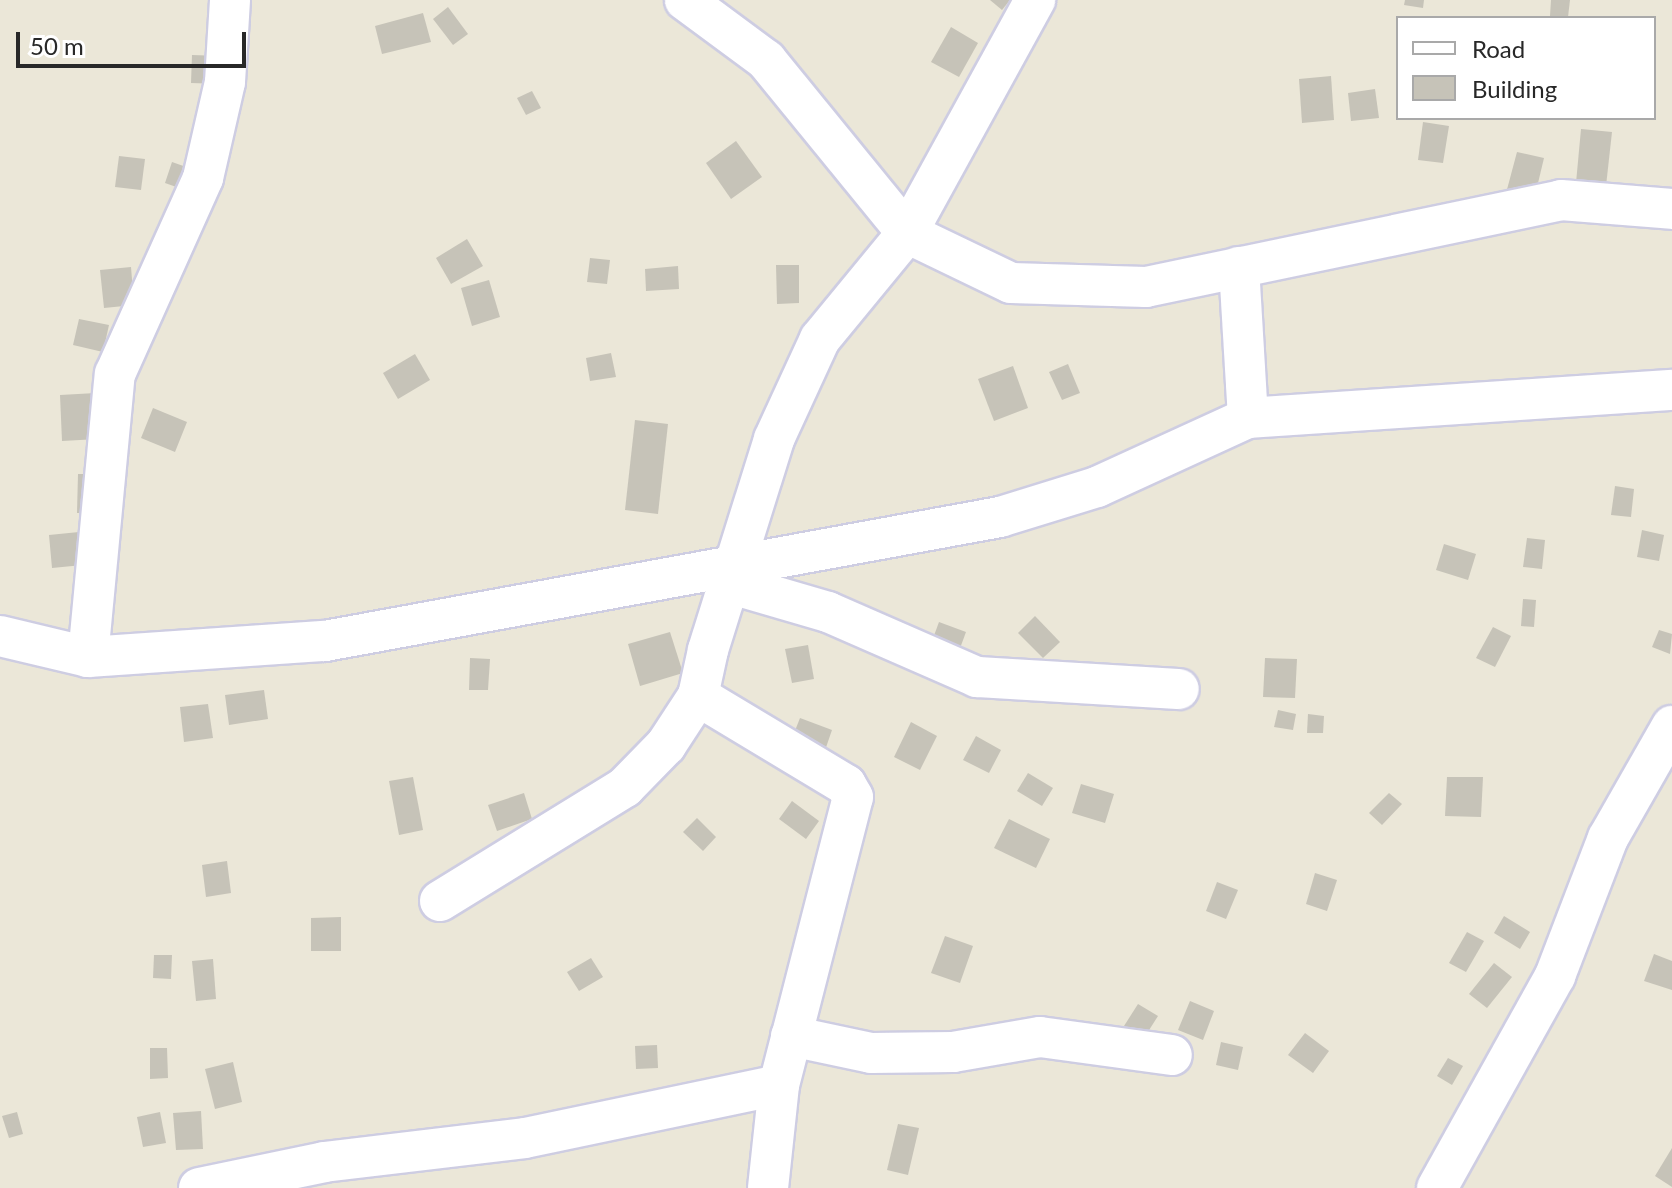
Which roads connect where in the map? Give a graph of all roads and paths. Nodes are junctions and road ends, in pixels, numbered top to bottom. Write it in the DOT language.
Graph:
graph roads {
  1 [pos="230,0"];
  2 [pos="685,0"];
  3 [pos="1035,0"];
  4 [pos="1672,209"];
  5 [pos="907,233"];
  6 [pos="1239,267"];
  7 [pos="1672,390"];
  8 [pos="1248,418"];
  9 [pos="735,577"];
  10 [pos="0,636"];
  11 [pos="88,657"];
  12 [pos="1179,689"];
  13 [pos="698,696"];
  14 [pos="1672,726"];
  15 [pos="440,901"];
  16 [pos="791,1036"];
  17 [pos="1172,1055"];
  18 [pos="779,1085"];
  19 [pos="775,1182"];
  20 [pos="199,1188"];
  21 [pos="1437,1188"];
  1 -- 11 [label="street"];
  2 -- 5 [label="street"];
  3 -- 5 [label="street"];
  4 -- 6 [label="street"];
  5 -- 6 [label="street"];
  5 -- 9 [label="street"];
  6 -- 8 [label="street"];
  7 -- 8 [label="street"];
  8 -- 9 [label="street"];
  9 -- 11 [label="street"];
  9 -- 12 [label="street"];
  9 -- 13 [label="street"];
  10 -- 11 [label="street"];
  13 -- 15 [label="street"];
  13 -- 16 [label="street"];
  14 -- 21 [label="street"];
  16 -- 17 [label="street"];
  16 -- 18 [label="street"];
  18 -- 19 [label="street"];
  18 -- 20 [label="street"];
}
